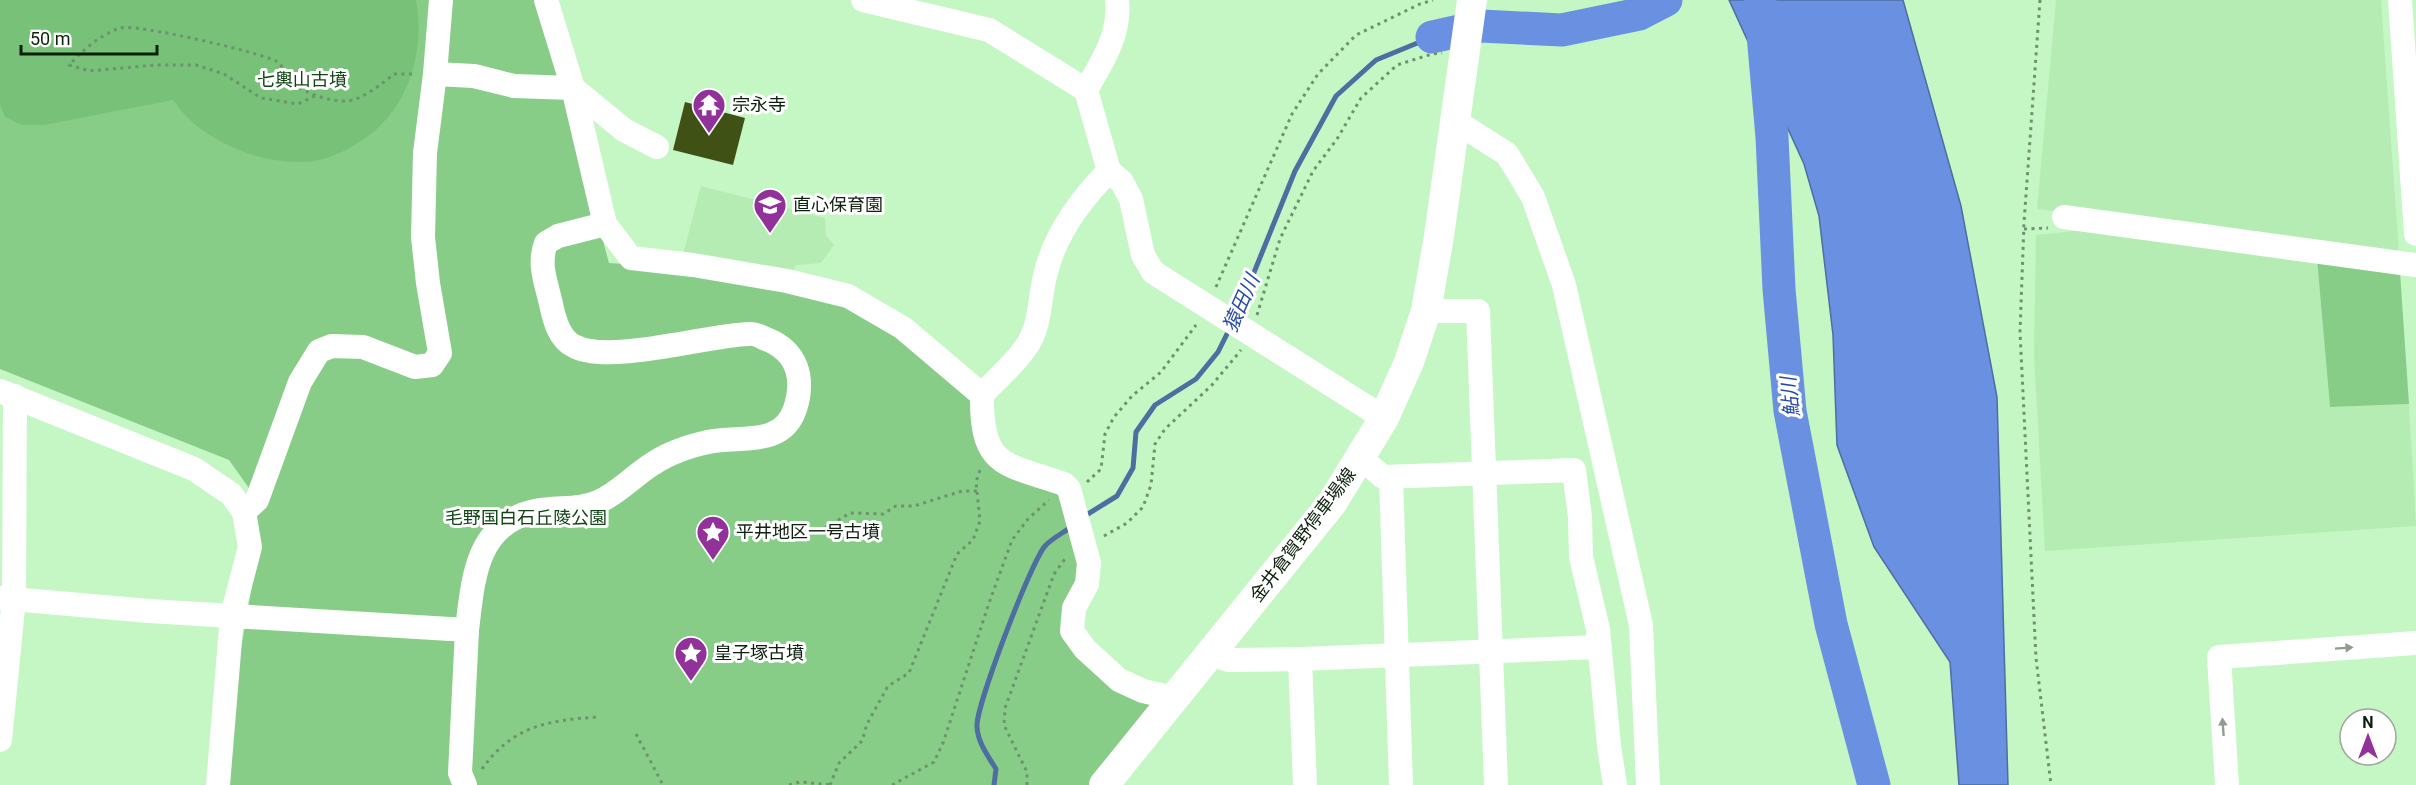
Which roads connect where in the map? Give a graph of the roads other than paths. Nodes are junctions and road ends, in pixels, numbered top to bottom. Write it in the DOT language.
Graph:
graph roads {
  1 [pos="441,0"];
  2 [pos="546,0"];
  3 [pos="863,0"];
  4 [pos="1117,0"];
  5 [pos="2400,0"];
  6 [pos="1472,2"];
  7 [pos="435,74"];
  8 [pos="573,88"];
  9 [pos="1086,90"];
  10 [pos="1455,121"];
  11 [pos="657,147"];
  12 [pos="1109,171"];
  13 [pos="2064,217"];
  14 [pos="605,224"];
  15 [pos="2416,234"];
  16 [pos="2416,265"];
  17 [pos="1426,310"];
  18 [pos="8,393"];
  19 [pos="982,394"];
  20 [pos="1384,418"];
  21 [pos="1361,458"];
  22 [pos="1484,473"];
  23 [pos="1391,477"];
  24 [pos="244,512"];
  25 [pos="7,598"];
  26 [pos="232,616"];
  27 [pos="467,630"];
  28 [pos="2416,643"];
  29 [pos="1599,647"];
  30 [pos="1491,652"];
  31 [pos="1211,654"];
  32 [pos="1397,655"];
  33 [pos="1300,659"];
  34 [pos="1174,698"];
  35 [pos="0,740"];
  36 [pos="471,781"];
  37 [pos="218,785"];
  38 [pos="1104,785"];
  39 [pos="1305,785"];
  40 [pos="1401,785"];
  41 [pos="1496,785"];
  42 [pos="1615,785"];
  43 [pos="1648,785"];
  44 [pos="2227,785"];
  1 -- 7 [label="street"];
  2 -- 8 [label="street"];
  3 -- 9 [label="street"];
  4 -- 9 [label="street"];
  5 -- 15 [label="street"];
  6 -- 10 [label="main road, 金井倉賀野停車場線"];
  7 -- 8 [label="street"];
  7 -- 24 [label="street"];
  8 -- 11 [label="street"];
  8 -- 14 [label="street"];
  9 -- 12 [label="street"];
  10 -- 17 [label="main road, 金井倉賀野停車場線"];
  10 -- 43 [label="street"];
  12 -- 19 [label="street"];
  12 -- 20 [label="street"];
  13 -- 16 [label="street"];
  14 -- 19 [label="street"];
  14 -- 27 [label="street"];
  17 -- 20 [label="main road, 金井倉賀野停車場線"];
  17 -- 22 [label="street"];
  18 -- 24 [label="street"];
  18 -- 25 [label="street"];
  19 -- 34 [label="street"];
  20 -- 21 [label="main road, 金井倉賀野停車場線"];
  21 -- 23 [label="street"];
  21 -- 31 [label="main road, 金井倉賀野停車場線"];
  22 -- 23 [label="street"];
  22 -- 29 [label="street"];
  22 -- 30 [label="street"];
  23 -- 32 [label="street"];
  24 -- 26 [label="street"];
  25 -- 26 [label="street"];
  25 -- 35 [label="street"];
  26 -- 27 [label="street"];
  26 -- 37 [label="street"];
  27 -- 36 [label="street"];
  44 -- 28 [label="street, one-way"];
  29 -- 30 [label="street"];
  29 -- 42 [label="street"];
  30 -- 32 [label="street"];
  30 -- 41 [label="street"];
  31 -- 33 [label="street"];
  31 -- 34 [label="main road, 金井倉賀野停車場線"];
  32 -- 33 [label="street"];
  32 -- 40 [label="street"];
  33 -- 39 [label="street"];
  34 -- 38 [label="main road, 金井倉賀野停車場線"];
}
